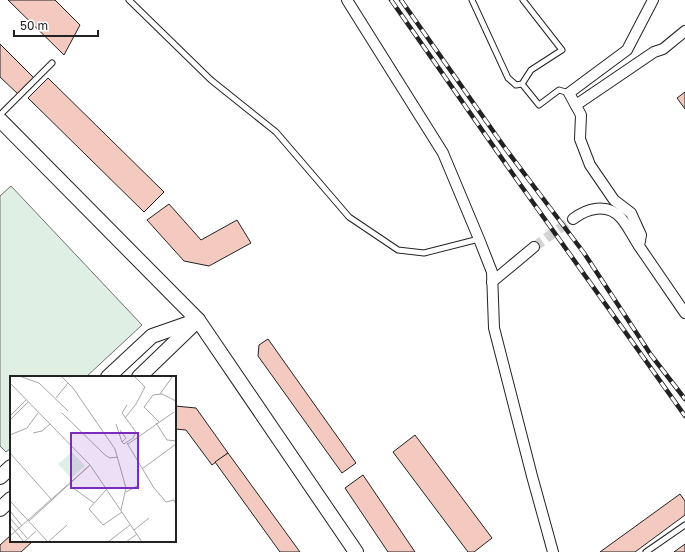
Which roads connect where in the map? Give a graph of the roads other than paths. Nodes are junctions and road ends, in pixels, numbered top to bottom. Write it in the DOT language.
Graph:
graph roads {
  1 [pos="129,0"];
  2 [pos="347,0"];
  3 [pos="472,0"];
  4 [pos="522,0"];
  5 [pos="653,0"];
  6 [pos="685,31"];
  7 [pos="52,63"];
  8 [pos="522,84"];
  9 [pos="569,93"];
  10 [pos="576,105"];
  11 [pos="0,115"];
  12 [pos="0,120"];
  13 [pos="573,219"];
  14 [pos="480,239"];
  15 [pos="639,246"];
  16 [pos="534,247"];
  17 [pos="492,282"];
  18 [pos="685,313"];
  19 [pos="198,320"];
  20 [pos="109,376"];
  21 [pos="140,376"];
  22 [pos="10,468"];
  23 [pos="0,477"];
  24 [pos="10,500"];
  25 [pos="0,510"];
  26 [pos="685,525"];
  27 [pos="356,552"];
  28 [pos="553,552"];
  29 [pos="646,552"];
  1 -- 14 [label="lane"];
  2 -- 14 [label="street"];
  3 -- 8 [label="lane"];
  4 -- 8 [label="lane"];
  5 -- 9 [label="street"];
  6 -- 10 [label="street"];
  7 -- 11 [label="lane"];
  8 -- 9 [label="lane"];
  9 -- 10 [label="street"];
  10 -- 15 [label="street"];
  12 -- 19 [label="main road"];
  13 -- 15 [label="street"];
  14 -- 17 [label="street"];
  15 -- 18 [label="street"];
  16 -- 17 [label="street"];
  17 -- 28 [label="street"];
  19 -- 20 [label="main road"];
  19 -- 21 [label="main road"];
  19 -- 27 [label="main road"];
  22 -- 23 [label="main road"];
  24 -- 25 [label="main road"];
  26 -- 29 [label="lane"];
}
